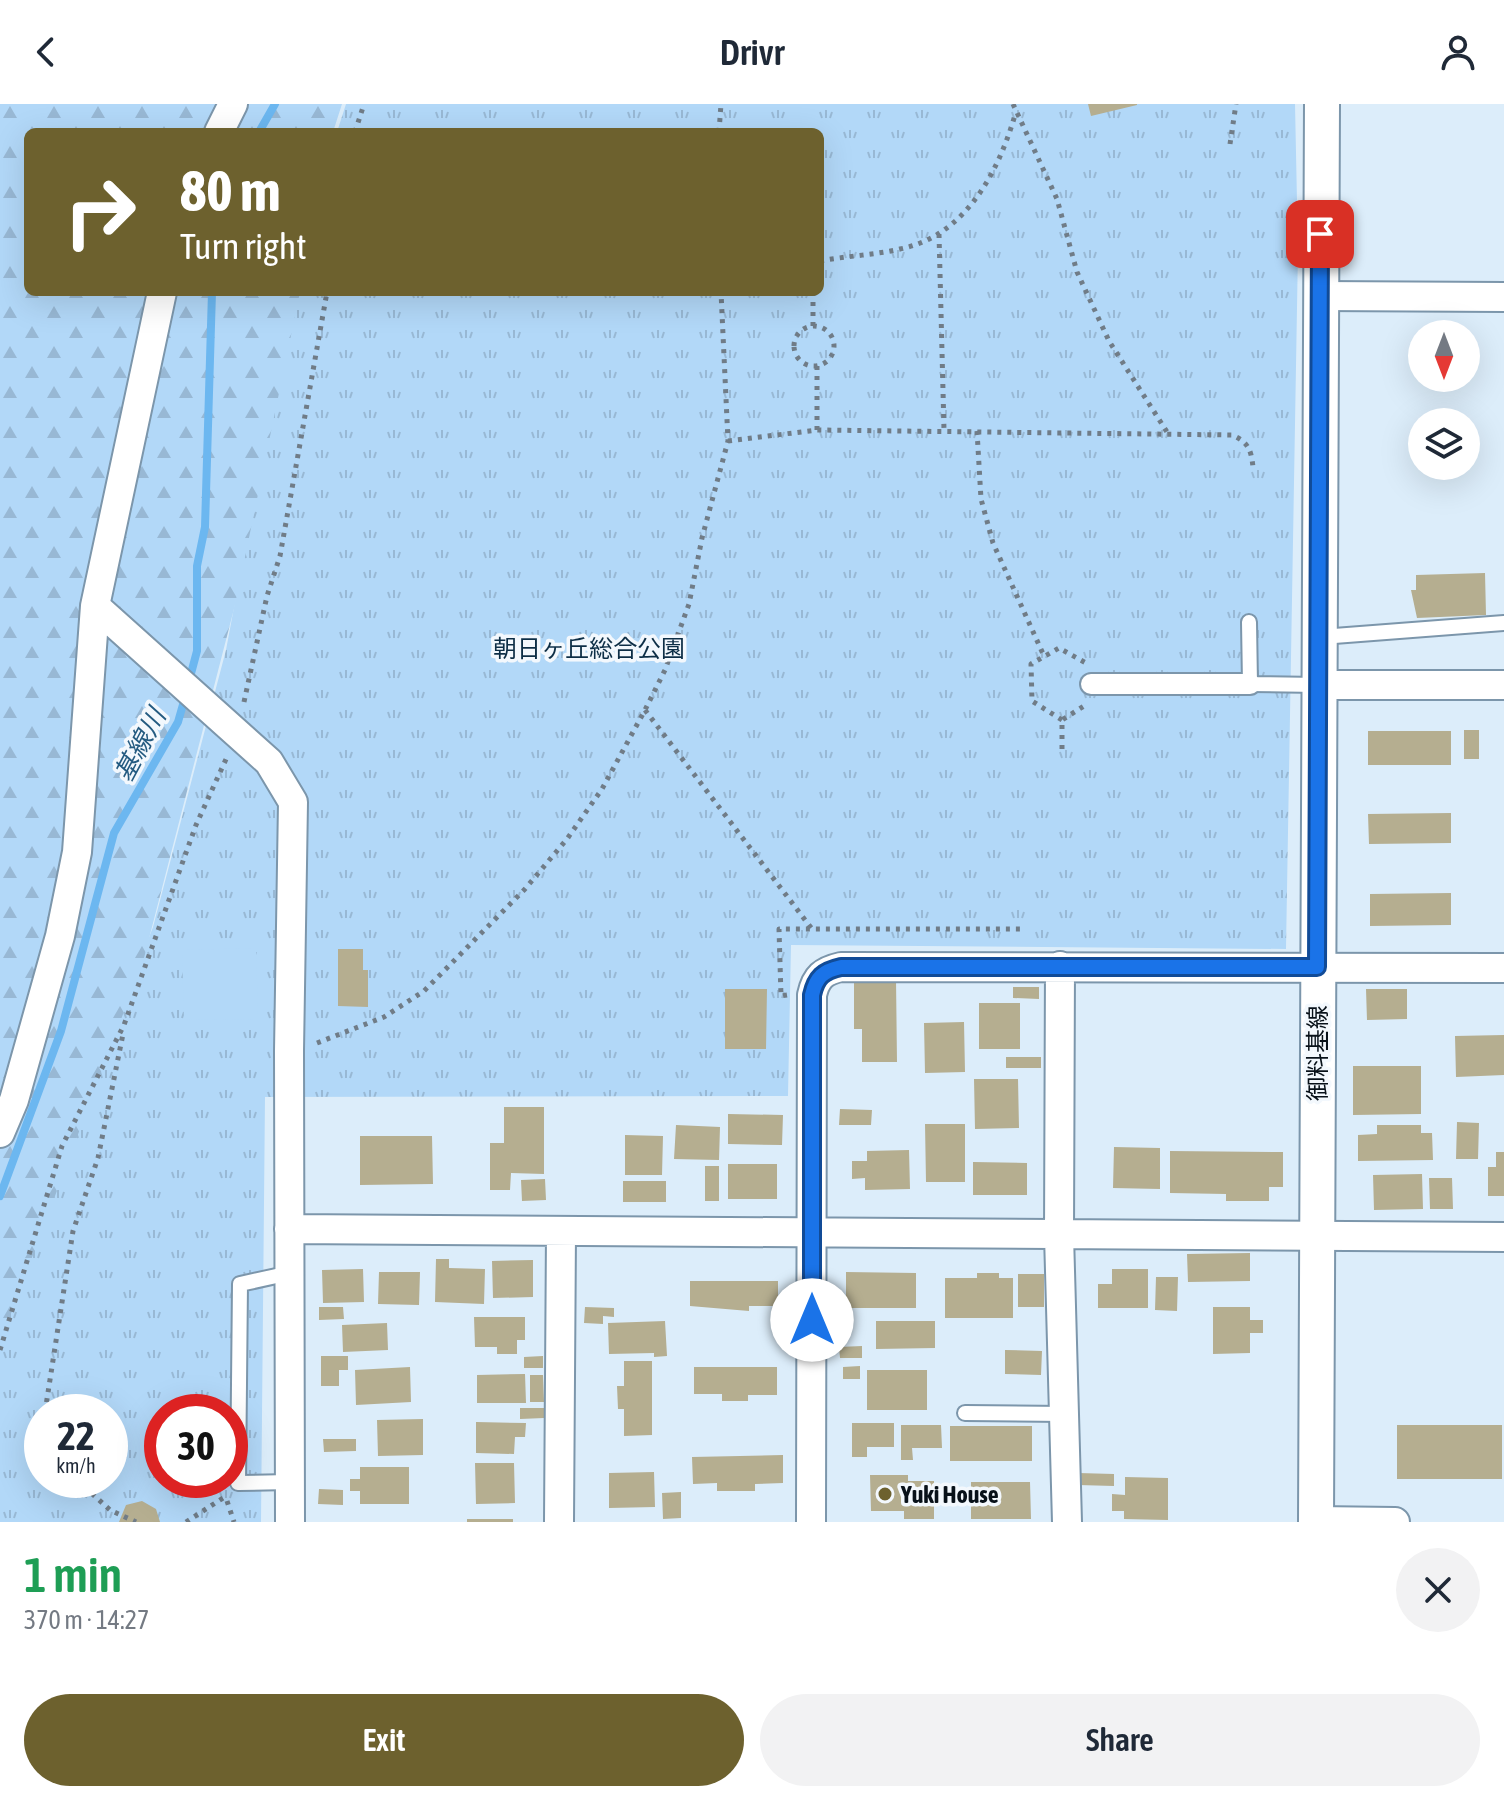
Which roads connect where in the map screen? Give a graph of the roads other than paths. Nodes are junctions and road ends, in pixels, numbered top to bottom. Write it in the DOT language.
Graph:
graph roads {
  1 [pos="233,104"];
  2 [pos="1322,104"];
  3 [pos="221,128"];
  4 [pos="161,296"];
  5 [pos="1319,296"];
  6 [pos="1504,297"];
  7 [pos="95,606"];
  8 [pos="1249,622"];
  9 [pos="1504,623"];
  10 [pos="1318,637"];
  11 [pos="1091,684"];
  12 [pos="1250,684"];
  13 [pos="1318,685"];
  14 [pos="1504,685"];
  15 [pos="1060,966"];
  16 [pos="1317,967"];
  17 [pos="1504,968"];
  18 [pos="0,1133"];
  19 [pos="289,1229"];
  20 [pos="561,1233"];
  21 [pos="812,1234"];
  22 [pos="1317,1234"];
  23 [pos="1059,1235"];
  24 [pos="1504,1237"];
  25 [pos="290,1273"];
  26 [pos="965,1413"];
  27 [pos="1065,1414"];
  28 [pos="290,1482"];
  29 [pos="290,1522"];
  30 [pos="559,1522"];
  31 [pos="811,1522"];
  32 [pos="1067,1522"];
  33 [pos="1316,1522"];
  34 [pos="1395,1522"];
  1 -- 3 [label="street"];
  2 -- 5 [label="street, 御料基線"];
  4 -- 7 [label="street"];
  5 -- 6 [label="street"];
  5 -- 10 [label="street, 御料基線"];
  7 -- 18 [label="street"];
  7 -- 19 [label="street"];
  8 -- 12 [label="lane"];
  9 -- 10 [label="lane"];
  10 -- 13 [label="street, 御料基線"];
  11 -- 12 [label="street"];
  12 -- 13 [label="lane"];
  13 -- 14 [label="street"];
  13 -- 16 [label="street, 御料基線"];
  15 -- 16 [label="street"];
  15 -- 21 [label="street"];
  15 -- 23 [label="street"];
  16 -- 17 [label="street"];
  16 -- 22 [label="street, 御料基線"];
  19 -- 20 [label="street"];
  19 -- 25 [label="street"];
  20 -- 21 [label="street"];
  20 -- 30 [label="street"];
  21 -- 23 [label="street"];
  21 -- 31 [label="street"];
  22 -- 23 [label="street"];
  22 -- 24 [label="street"];
  22 -- 33 [label="street, 御料基線"];
  23 -- 27 [label="street"];
  25 -- 28 [label="street"];
  25 -- 28 [label="lane"];
  26 -- 27 [label="lane"];
  27 -- 32 [label="street"];
  28 -- 29 [label="street"];
  33 -- 34 [label="street"];
}
